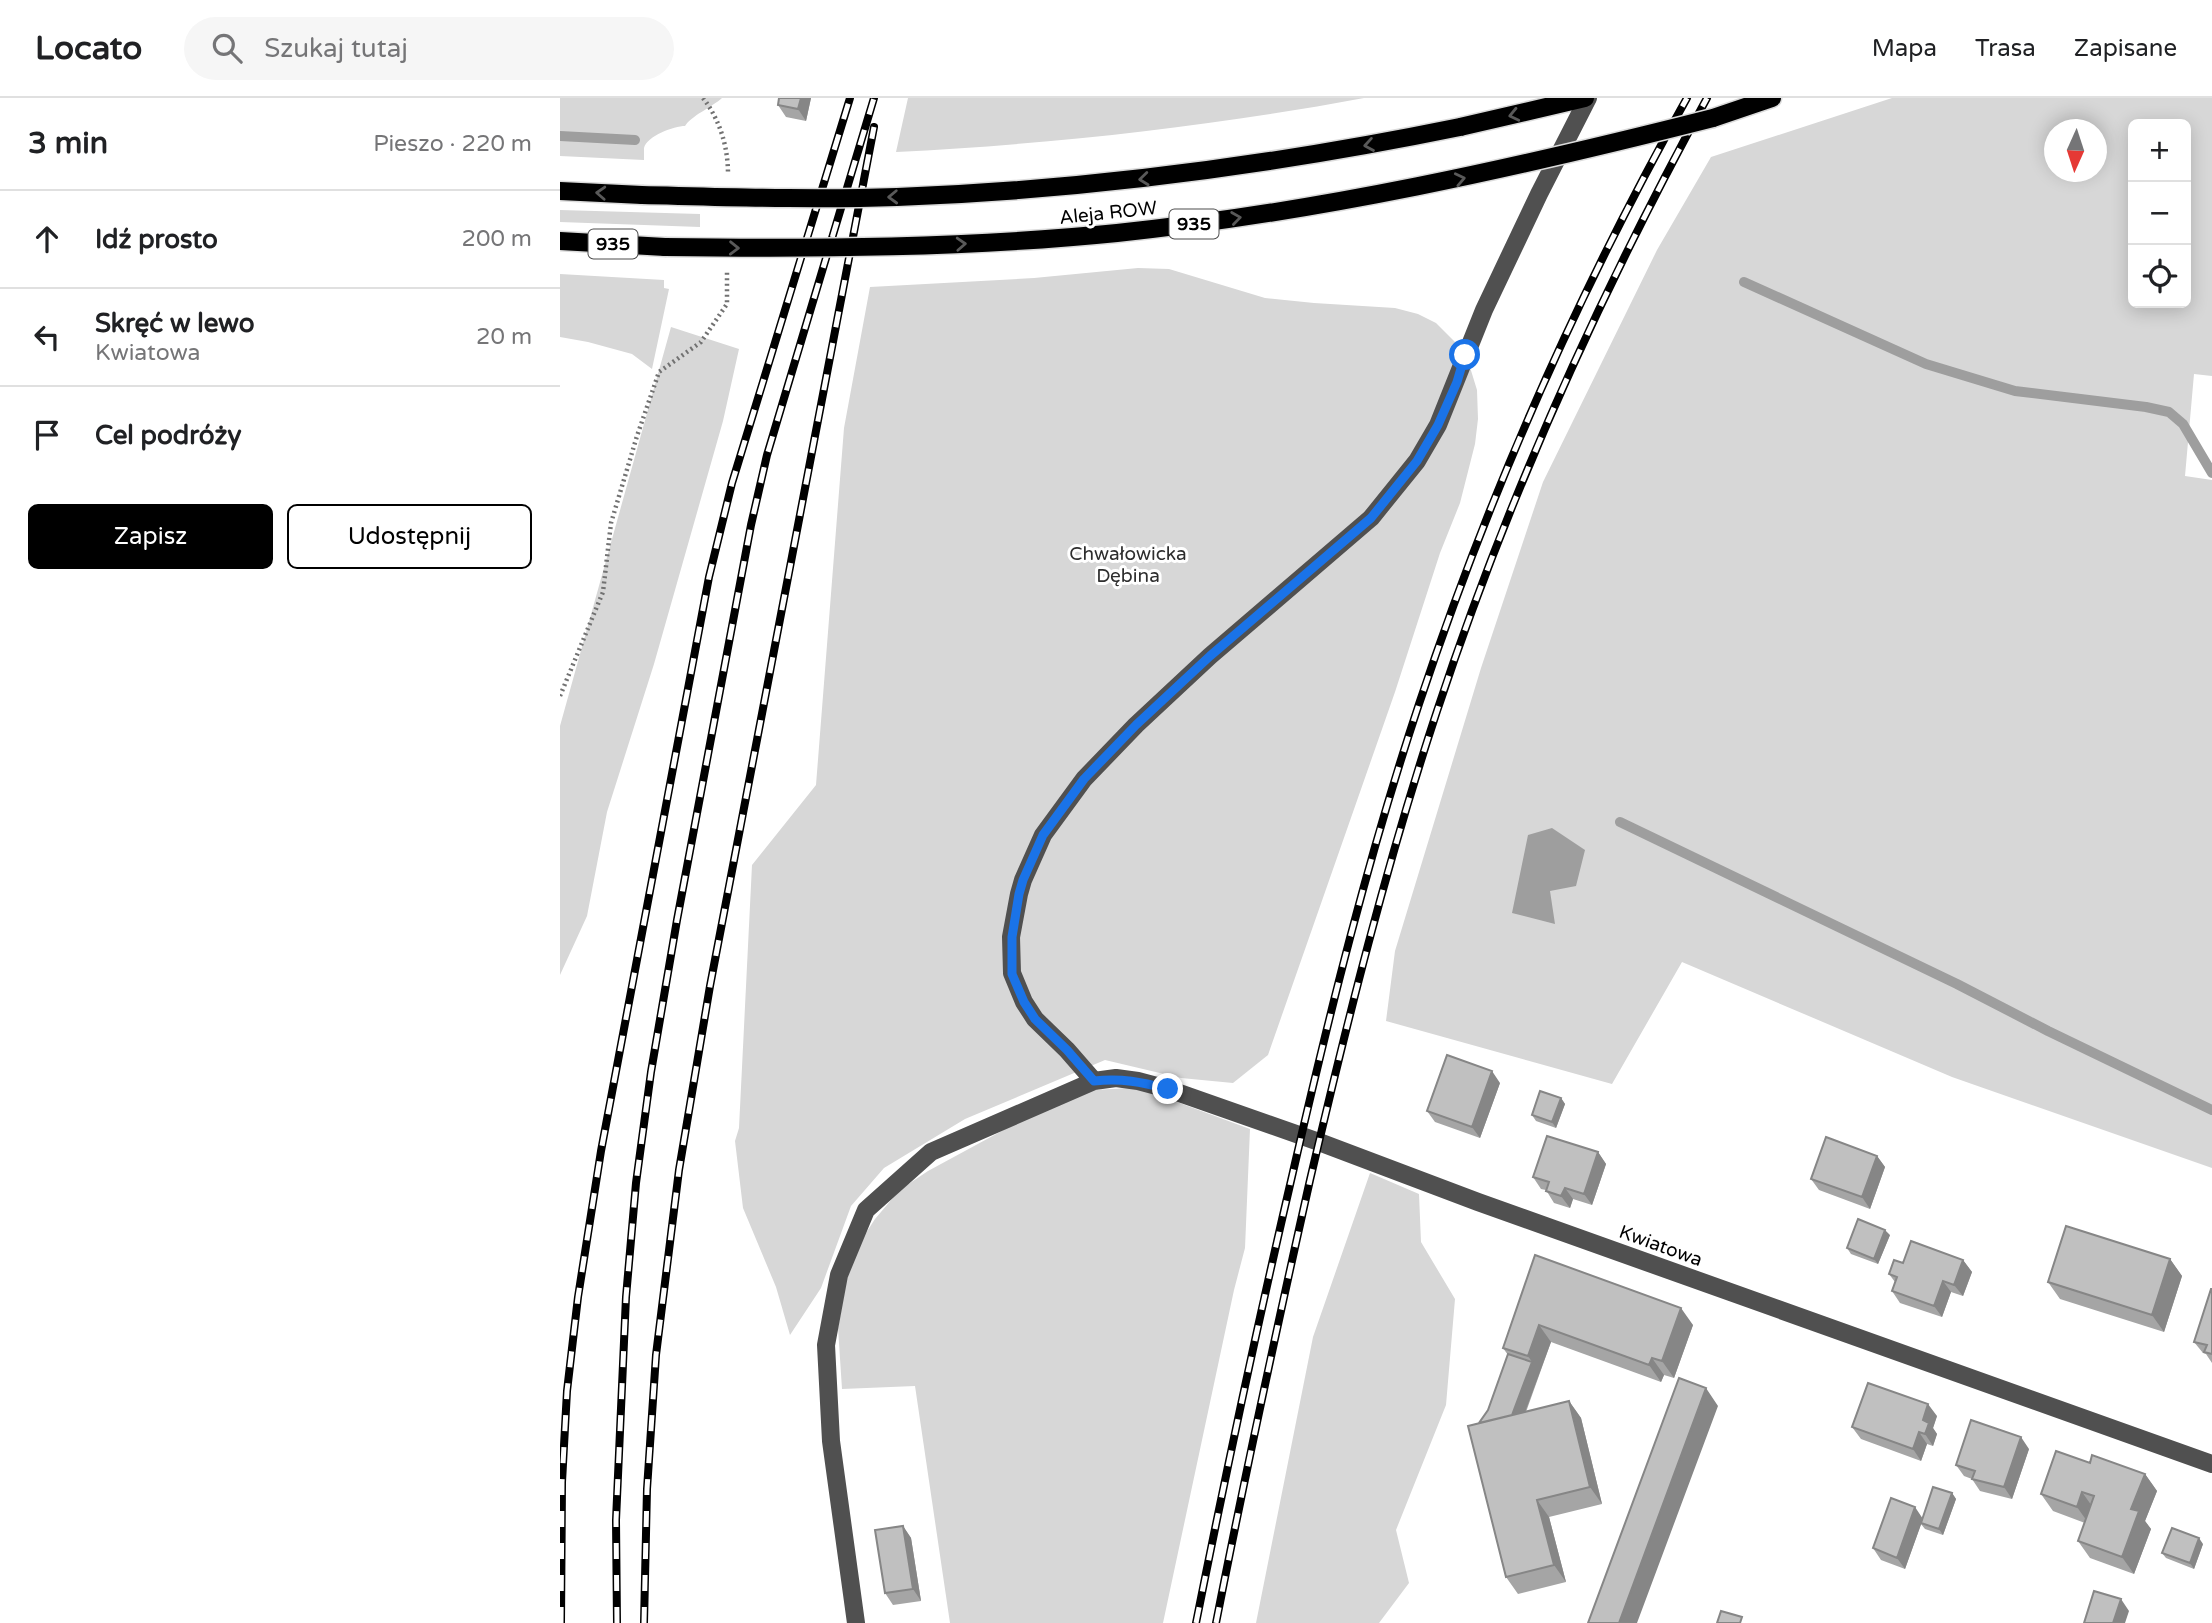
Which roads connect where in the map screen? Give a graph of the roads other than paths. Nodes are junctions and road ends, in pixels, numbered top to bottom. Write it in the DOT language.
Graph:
graph roads {
  1 [pos="1587,98"];
  2 [pos="1772,98"];
  3 [pos="560,191"];
  4 [pos="560,241"];
  5 [pos="1094,1081"];
  6 [pos="2212,1464"];
  7 [pos="856,1623"];
  1 -- 3 [label="main road, Aleja ROW, one-way, bridge"];
  1 -- 5 [label="street"];
  4 -- 2 [label="main road, Aleja ROW / 935, one-way, bridge"];
  5 -- 6 [label="street, Kwiatowa"];
  5 -- 7 [label="street"];
}
